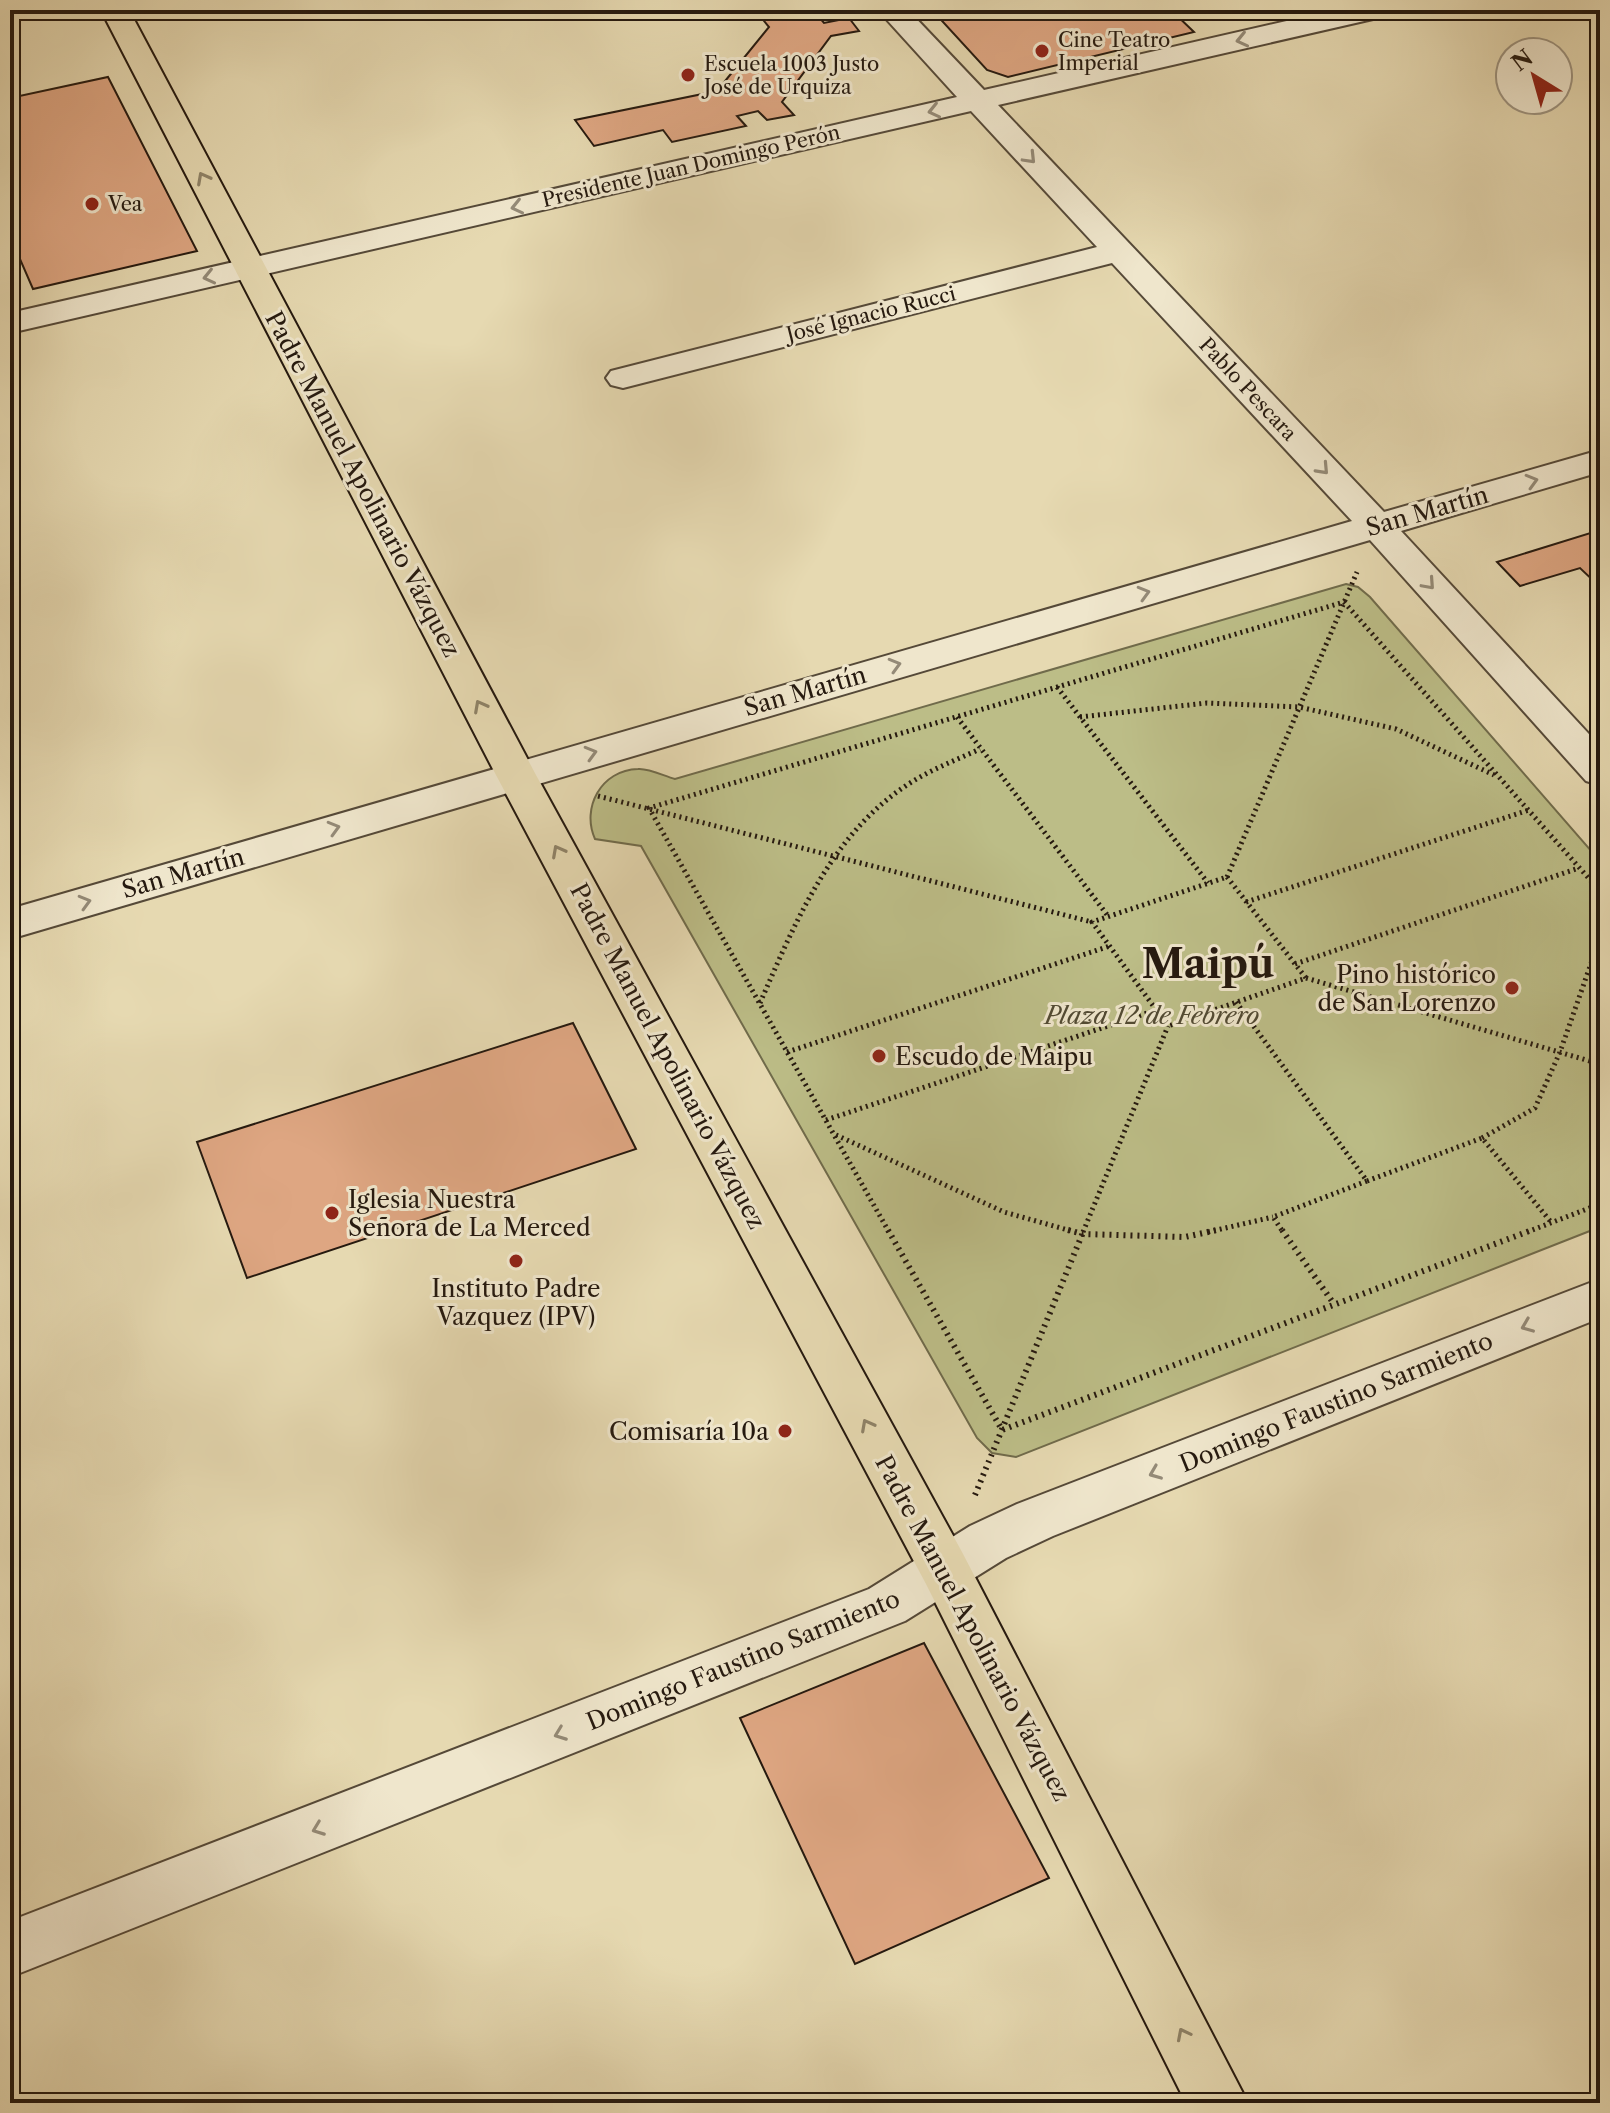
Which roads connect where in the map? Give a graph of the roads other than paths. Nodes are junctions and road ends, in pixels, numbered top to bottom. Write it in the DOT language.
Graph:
graph roads {
  1 [pos="115,10"];
  2 [pos="892,10"];
  3 [pos="1373,10"];
  4 [pos="976,101"];
  5 [pos="1119,251"];
  6 [pos="250,268"];
  7 [pos="10,323"];
  8 [pos="623,378"];
  9 [pos="1600,461"];
  10 [pos="1377,526"];
  11 [pos="1600,771"];
  12 [pos="516,775"];
  13 [pos="10,924"];
  14 [pos="1600,1298"];
  15 [pos="944,1568"];
  16 [pos="10,1949"];
  17 [pos="1218,2103"];
  6 -- 1 [label="main road, Padre Manuel Apolinario Vázquez, one-way"];
  2 -- 4 [label="street, Pablo Pescara"];
  3 -- 4 [label="street, Presidente Juan Domingo Perón, one-way"];
  4 -- 5 [label="street, Pablo Pescara, one-way"];
  4 -- 6 [label="street, Presidente Juan Domingo Perón, one-way"];
  5 -- 8 [label="street, José Ignacio Rucci"];
  5 -- 10 [label="street, Pablo Pescara, one-way"];
  6 -- 7 [label="street, Presidente Juan Domingo Perón, one-way"];
  12 -- 6 [label="main road, Padre Manuel Apolinario Vázquez, one-way"];
  10 -- 9 [label="street, San Martín, one-way"];
  10 -- 11 [label="street, Pablo Pescara, one-way"];
  12 -- 10 [label="street, San Martín, one-way"];
  13 -- 12 [label="street, San Martín, one-way"];
  15 -- 12 [label="main road, Padre Manuel Apolinario Vázquez, one-way"];
  14 -- 15 [label="street, Domingo Faustino Sarmiento, one-way"];
  15 -- 16 [label="street, Domingo Faustino Sarmiento, one-way"];
  17 -- 15 [label="main road, Padre Manuel Apolinario Vázquez, one-way"];
}
